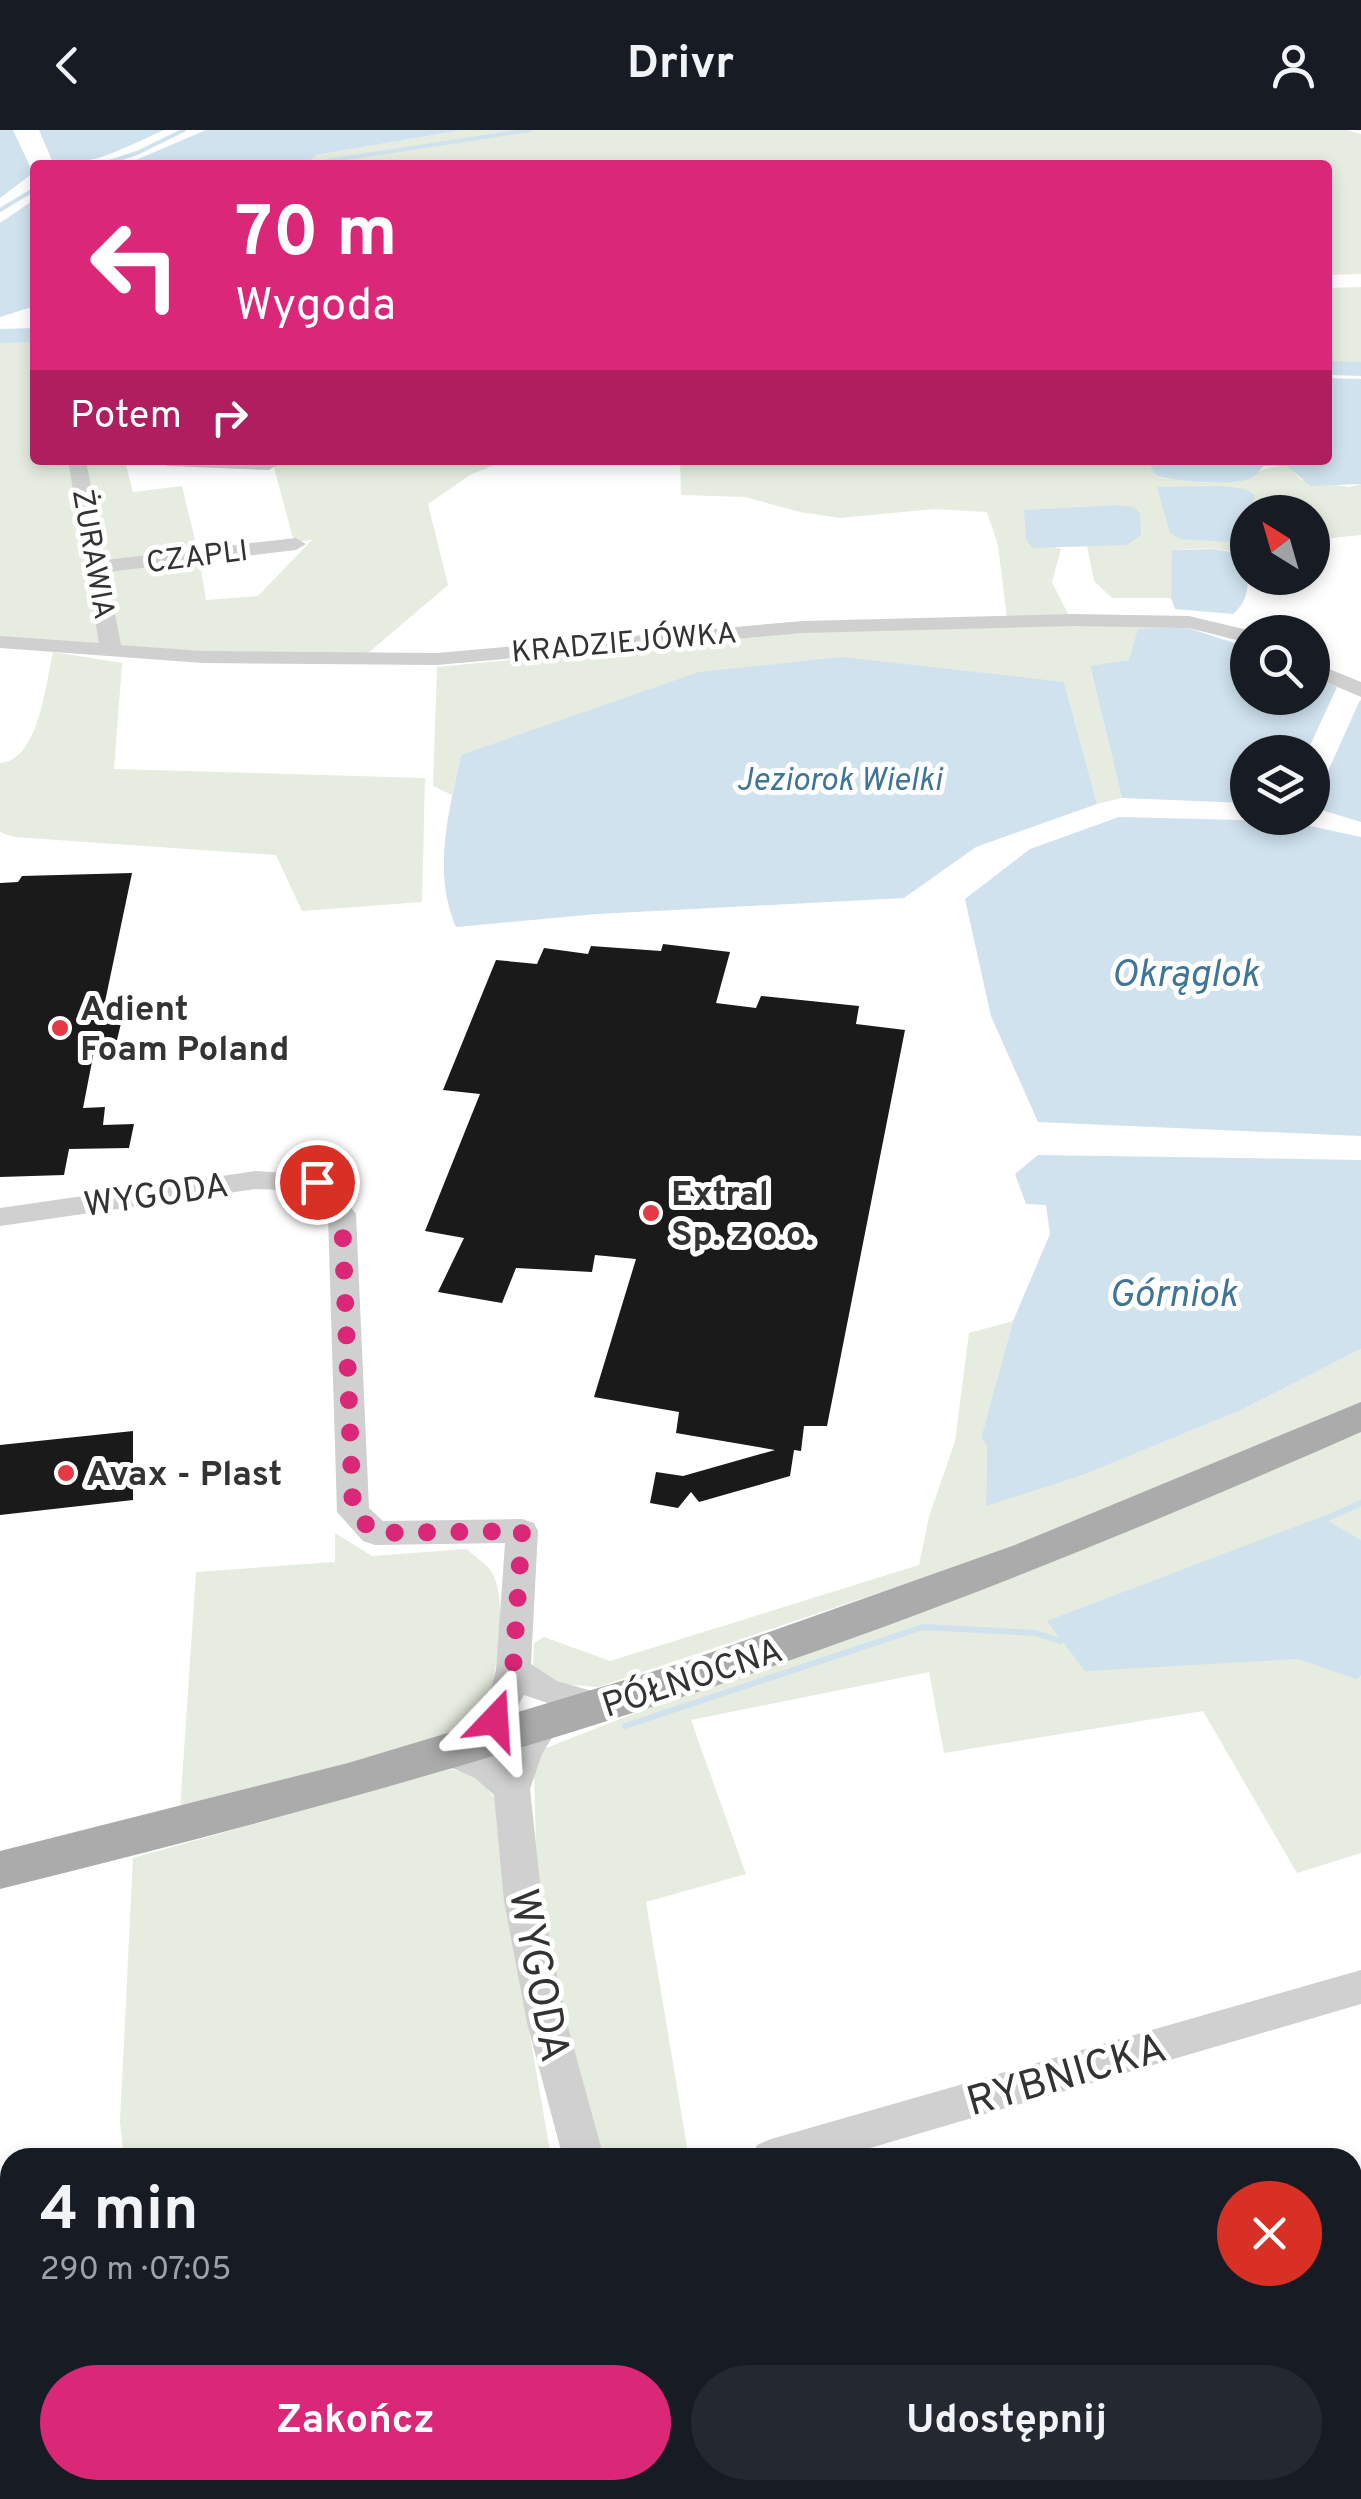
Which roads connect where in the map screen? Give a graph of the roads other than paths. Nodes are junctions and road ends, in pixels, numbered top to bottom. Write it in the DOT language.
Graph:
graph roads {
  1 [pos="79,465"];
  2 [pos="296,544"];
  3 [pos="97,567"];
  4 [pos="1230,632"];
  5 [pos="0,642"];
  6 [pos="111,648"];
  7 [pos="1330,676"];
  8 [pos="1361,690"];
  9 [pos="0,1217"];
  10 [pos="1361,1416"];
  11 [pos="513,1670"];
  12 [pos="601,1707"];
  13 [pos="542,1725"];
  14 [pos="464,1748"];
  15 [pos="512,1790"];
  16 [pos="0,1870"];
  17 [pos="1361,1987"];
  18 [pos="581,2148"];
  19 [pos="806,2148"];
  1 -- 3 [label="street, ŻURAWIA"];
  2 -- 3 [label="street, CZAPLI"];
  3 -- 6 [label="street, ŻURAWIA"];
  4 -- 6 [label="street, KRADZIEJÓWKA"];
  5 -- 6 [label="street, KRADZIEJÓWKA"];
  7 -- 8 [label="street"];
  9 -- 11 [label="street, WYGODA"];
  10 -- 12 [label="main road, PÓŁNOCNA"];
  11 -- 12 [label="street"];
  11 -- 14 [label="street, WYGODA"];
  12 -- 13 [label="main road, PÓŁNOCNA"];
  13 -- 14 [label="main road, PÓŁNOCNA"];
  13 -- 15 [label="street"];
  14 -- 15 [label="street"];
  14 -- 16 [label="main road, PÓŁNOCNA"];
  15 -- 18 [label="street, WYGODA"];
  17 -- 19 [label="street, RYBNICKA"];
}
